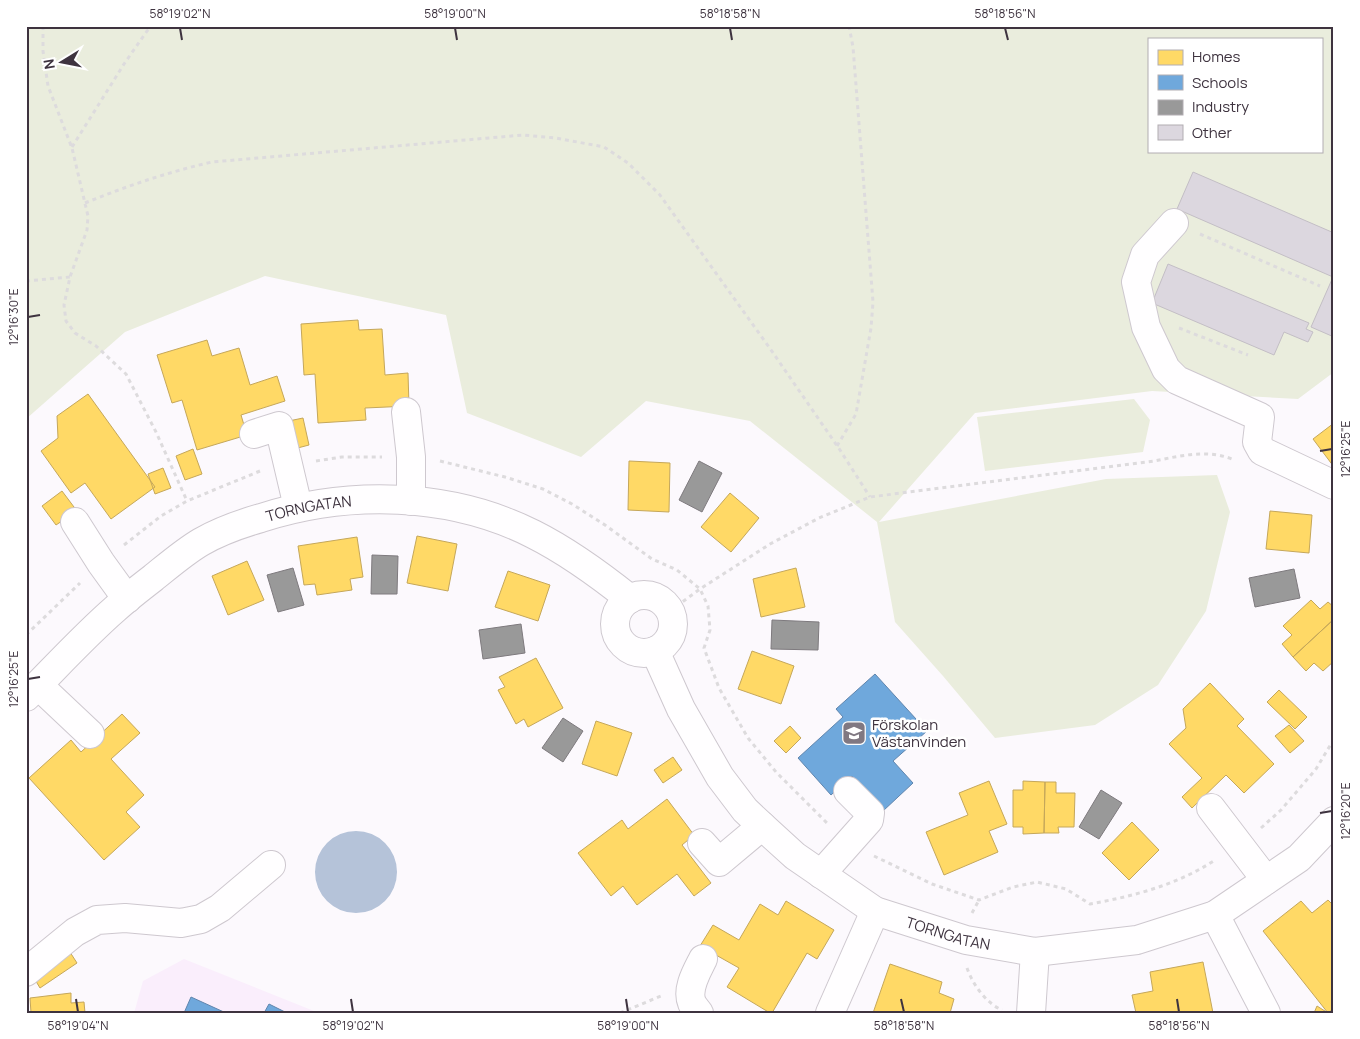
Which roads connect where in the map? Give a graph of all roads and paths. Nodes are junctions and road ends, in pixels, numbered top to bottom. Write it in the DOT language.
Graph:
graph roads {
  1 [pos="43,26"];
  2 [pos="152,26"];
  3 [pos="849,26"];
  4 [pos="72,148"];
  5 [pos="85,203"];
  6 [pos="1174,223"];
  7 [pos="70,277"];
  8 [pos="26,281"];
  9 [pos="1320,286"];
  10 [pos="1146,327"];
  11 [pos="1248,355"];
  12 [pos="406,412"];
  13 [pos="254,434"];
  14 [pos="837,446"];
  15 [pos="1238,461"];
  16 [pos="1334,485"];
  17 [pos="870,497"];
  18 [pos="187,501"];
  19 [pos="411,501"];
  20 [pos="298,507"];
  21 [pos="75,522"];
  22 [pos="127,599"];
  23 [pos="630,599"];
  24 [pos="670,611"];
  25 [pos="655,651"];
  26 [pos="32,691"];
  27 [pos="90,734"];
  28 [pos="848,791"];
  29 [pos="1211,808"];
  30 [pos="1334,821"];
  31 [pos="762,826"];
  32 [pos="702,843"];
  33 [pos="272,865"];
  34 [pos="821,874"];
  35 [pos="1266,880"];
  36 [pos="874,911"];
  37 [pos="1215,914"];
  38 [pos="1035,952"];
  39 [pos="703,959"];
  40 [pos="26,972"];
  41 [pos="695,1002"];
  42 [pos="620,1013"];
  43 [pos="830,1013"];
  44 [pos="1031,1013"];
  45 [pos="1266,1013"];
  1 -- 4 [label="path"];
  2 -- 4 [label="path"];
  3 -- 14 [label="path"];
  4 -- 5 [label="path"];
  5 -- 7 [label="path"];
  5 -- 14 [label="path"];
  6 -- 9 [label="path"];
  6 -- 10 [label="street"];
  7 -- 8 [label="path"];
  7 -- 18 [label="path"];
  10 -- 11 [label="path"];
  10 -- 16 [label="street"];
  12 -- 19 [label="street"];
  13 -- 20 [label="street"];
  14 -- 17 [label="path"];
  15 -- 17 [label="path"];
  17 -- 24 [label="path"];
  19 -- 20 [label="street, TORNGATAN"];
  19 -- 23 [label="street, TORNGATAN"];
  20 -- 22 [label="street, TORNGATAN"];
  21 -- 22 [label="street"];
  22 -- 26 [label="street, TORNGATAN"];
  23 -- 24 [label="street"];
  23 -- 25 [label="street"];
  24 -- 25 [label="street"];
  25 -- 31 [label="street, TORNGATAN"];
  26 -- 27 [label="street"];
  28 -- 34 [label="street"];
  29 -- 35 [label="street"];
  30 -- 35 [label="street, TORNGATAN"];
  31 -- 32 [label="street"];
  31 -- 34 [label="street, TORNGATAN"];
  33 -- 40 [label="street"];
  34 -- 36 [label="street, TORNGATAN"];
  35 -- 37 [label="street, TORNGATAN"];
  36 -- 38 [label="street, TORNGATAN"];
  36 -- 43 [label="street"];
  37 -- 38 [label="street, TORNGATAN"];
  37 -- 45 [label="street"];
  38 -- 44 [label="street"];
  39 -- 41 [label="street"];
  41 -- 42 [label="path"];
}
